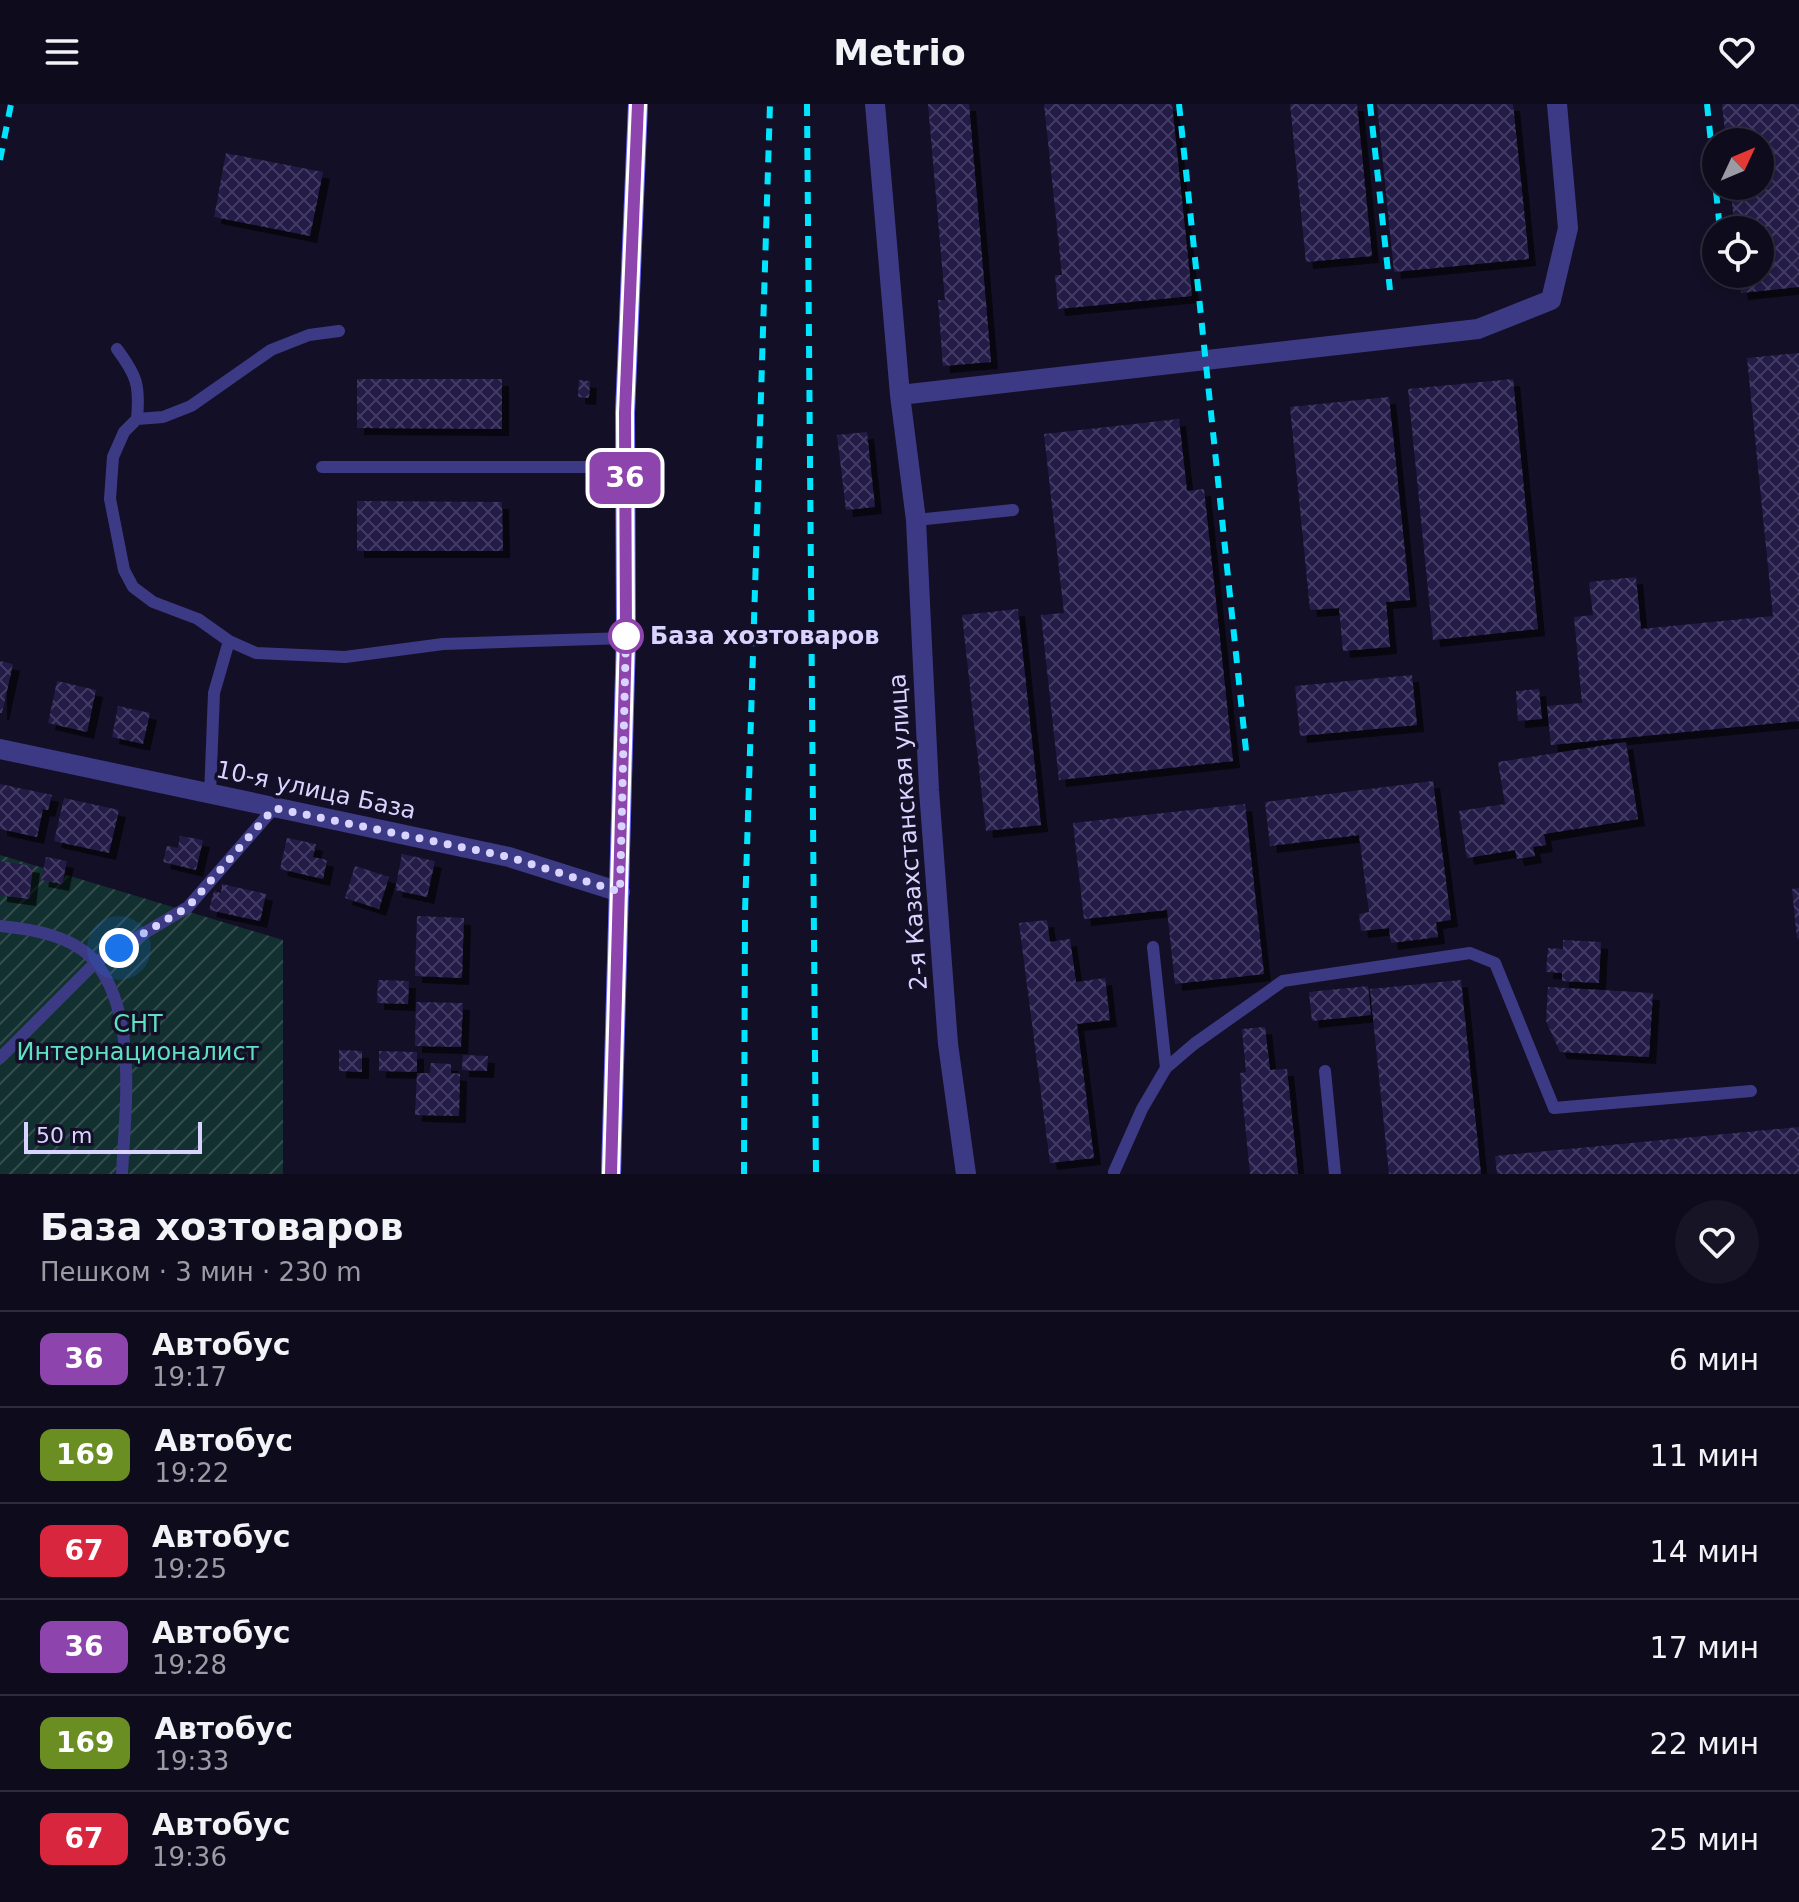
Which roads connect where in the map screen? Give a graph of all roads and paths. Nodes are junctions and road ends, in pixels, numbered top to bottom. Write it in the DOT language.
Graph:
graph roads {
  1 [pos="638,104"];
  2 [pos="875,104"];
  3 [pos="1557,104"];
  4 [pos="339,331"];
  5 [pos="117,349"];
  6 [pos="900,395"];
  7 [pos="137,419"];
  8 [pos="322,467"];
  9 [pos="625,467"];
  10 [pos="1013,510"];
  11 [pos="916,520"];
  12 [pos="626,638"];
  13 [pos="229,641"];
  14 [pos="0,749"];
  15 [pos="210,795"];
  16 [pos="274,808"];
  17 [pos="620,892"];
  18 [pos="0,926"];
  19 [pos="1153,947"];
  20 [pos="96,962"];
  21 [pos="0,1058"];
  22 [pos="1166,1068"];
  23 [pos="1325,1071"];
  24 [pos="1751,1091"];
  25 [pos="1111,1173"];
  26 [pos="122,1174"];
  27 [pos="611,1174"];
  28 [pos="966,1174"];
  29 [pos="1335,1174"];
  1 -- 9 [label="street"];
  2 -- 6 [label="street, 2-я Казахстанская улица"];
  3 -- 6 [label="street"];
  4 -- 7 [label="lane"];
  5 -- 7 [label="lane"];
  6 -- 11 [label="street, 2-я Казахстанская улица"];
  7 -- 13 [label="lane"];
  8 -- 9 [label="lane"];
  9 -- 12 [label="street"];
  10 -- 11 [label="lane"];
  11 -- 28 [label="street, 2-я Казахстанская улица"];
  12 -- 13 [label="lane"];
  12 -- 17 [label="street"];
  13 -- 15 [label="lane"];
  14 -- 15 [label="street, 10-я улица База"];
  15 -- 16 [label="street, 10-я улица База"];
  16 -- 17 [label="street, 10-я улица База"];
  16 -- 20 [label="lane"];
  17 -- 27 [label="street"];
  18 -- 20 [label="lane"];
  19 -- 22 [label="lane"];
  20 -- 21 [label="lane"];
  20 -- 26 [label="lane"];
  22 -- 24 [label="lane"];
  22 -- 25 [label="lane"];
  23 -- 29 [label="lane"];
}
